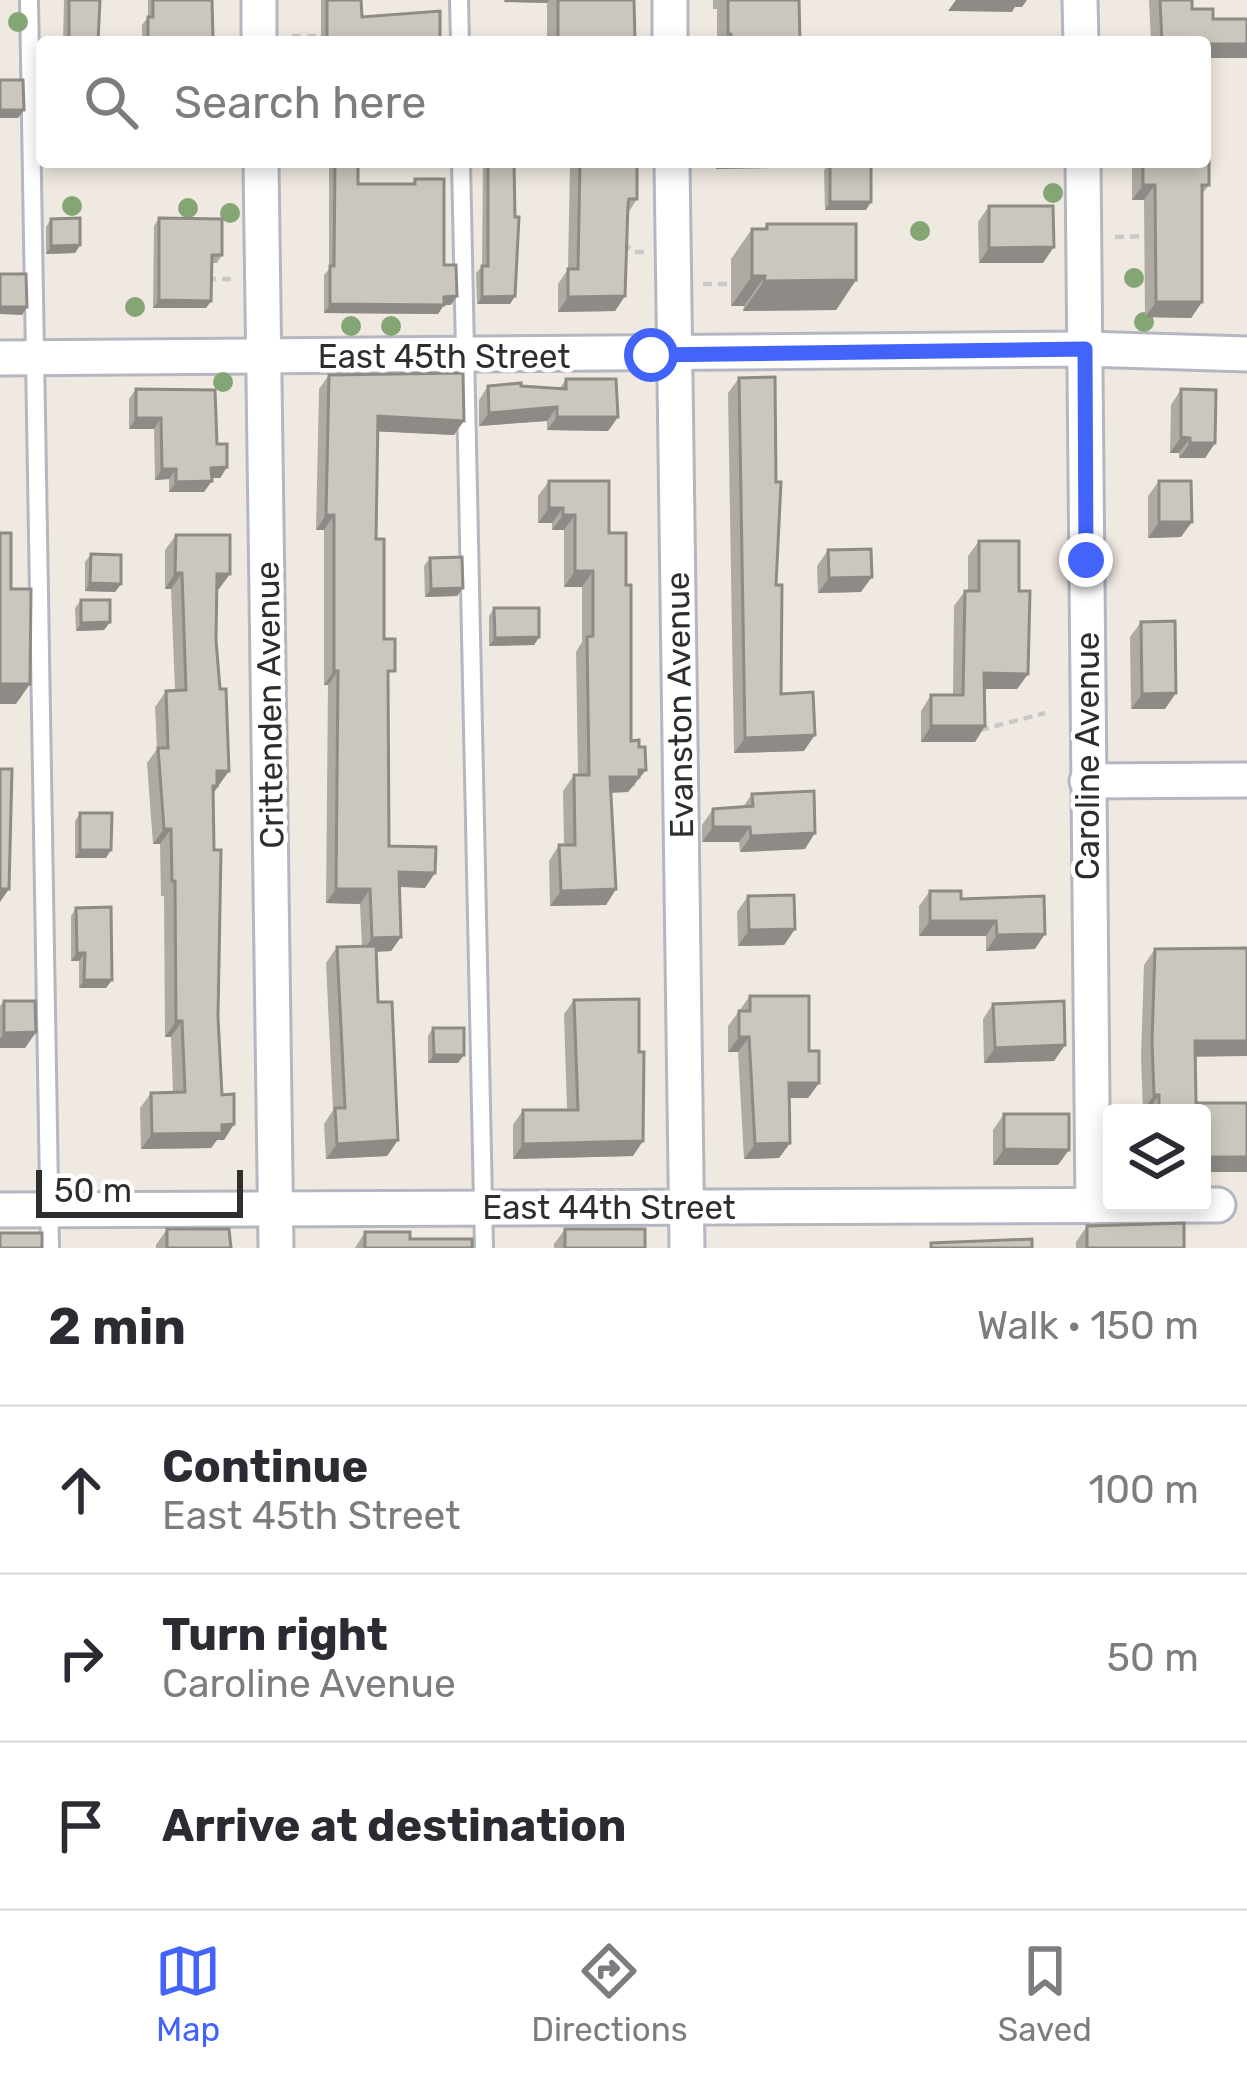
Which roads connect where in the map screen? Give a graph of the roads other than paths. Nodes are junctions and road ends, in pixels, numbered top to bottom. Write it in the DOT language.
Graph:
graph roads {
  1 [pos="29,0"];
  2 [pos="259,0"];
  3 [pos="459,0"];
  4 [pos="670,0"];
  5 [pos="1080,0"];
  6 [pos="269,36"];
  7 [pos="460,36"];
  8 [pos="670,36"];
  9 [pos="1081,36"];
  10 [pos="261,168"];
  11 [pos="461,168"];
  12 [pos="672,168"];
  13 [pos="1083,168"];
  14 [pos="1085,349"];
  15 [pos="1247,354"];
  16 [pos="675,355"];
  17 [pos="464,356"];
  18 [pos="264,357"];
  19 [pos="0,358"];
  20 [pos="35,358"];
  21 [pos="1247,780"];
  22 [pos="1087,781"];
  23 [pos="1218,1205"];
  24 [pos="1093,1206"];
  25 [pos="686,1207"];
  26 [pos="484,1208"];
  27 [pos="275,1209"];
  28 [pos="0,1210"];
  29 [pos="50,1210"];
  30 [pos="50,1248"];
  31 [pos="276,1248"];
  32 [pos="484,1248"];
  33 [pos="687,1248"];
  1 -- 20 [label="lane"];
  2 -- 6 [label="street"];
  3 -- 7 [label="lane"];
  4 -- 8 [label="street"];
  5 -- 9 [label="street"];
  10 -- 18 [label="street, Crittenden Avenue"];
  11 -- 17 [label="lane"];
  12 -- 16 [label="street, Evanston Avenue"];
  13 -- 14 [label="street, Caroline Avenue"];
  14 -- 15 [label="street, East 45th Street"];
  14 -- 16 [label="street, East 45th Street"];
  14 -- 22 [label="street, Caroline Avenue"];
  16 -- 17 [label="street, East 45th Street"];
  16 -- 25 [label="street, Evanston Avenue"];
  17 -- 18 [label="street, East 45th Street"];
  17 -- 26 [label="lane"];
  18 -- 20 [label="street, East 45th Street"];
  18 -- 27 [label="street, Crittenden Avenue"];
  19 -- 20 [label="street, East 45th Street"];
  20 -- 29 [label="lane"];
  21 -- 22 [label="street"];
  22 -- 24 [label="street, Caroline Avenue"];
  23 -- 24 [label="street, East 44th Street"];
  24 -- 25 [label="street, East 44th Street"];
  25 -- 26 [label="street, East 44th Street"];
  25 -- 33 [label="street, Evanston Avenue"];
  26 -- 27 [label="street, East 44th Street"];
  26 -- 32 [label="lane"];
  27 -- 29 [label="street, East 44th Street"];
  27 -- 31 [label="street, Crittenden Avenue"];
  28 -- 29 [label="street, East 44th Street"];
  29 -- 30 [label="lane"];
}
